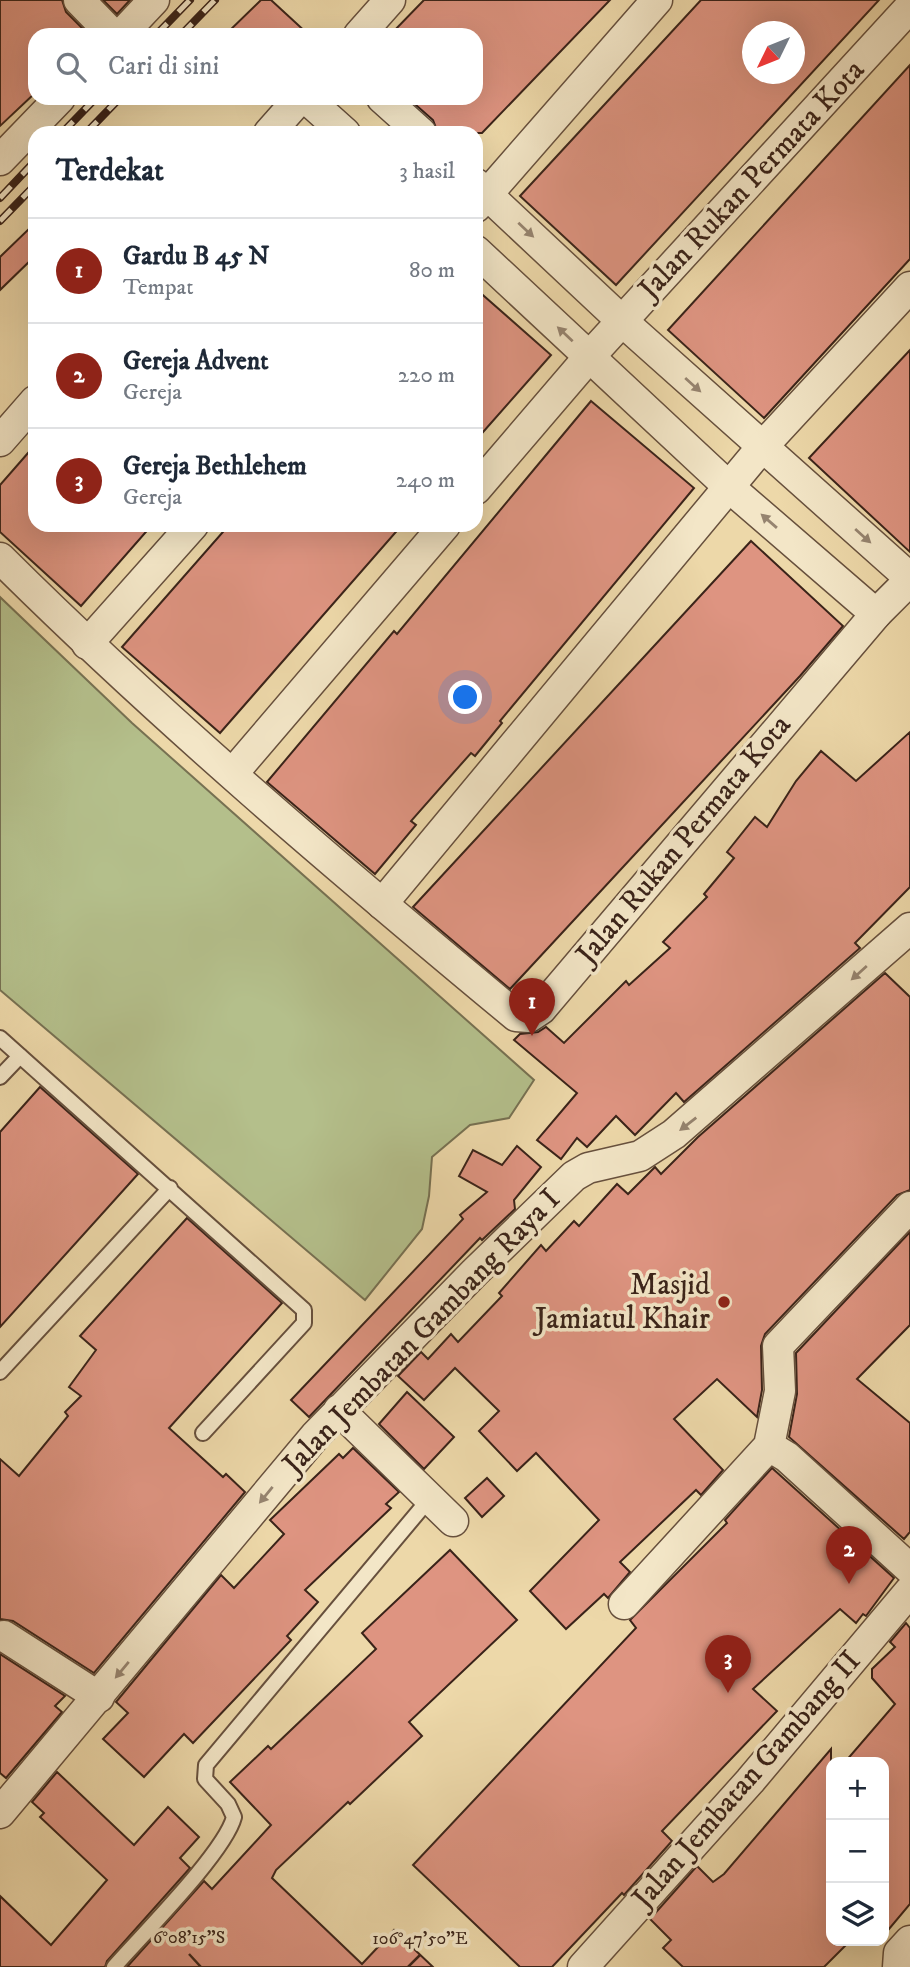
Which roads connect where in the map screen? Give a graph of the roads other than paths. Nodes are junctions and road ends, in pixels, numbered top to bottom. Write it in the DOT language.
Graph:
graph roads {
  1 [pos="79,0"];
  2 [pos="154,0"];
  3 [pos="390,0"];
  4 [pos="657,0"];
  5 [pos="910,7"];
  6 [pos="106,28"];
  7 [pos="128,28"];
  8 [pos="365,28"];
  9 [pos="53,105"];
  10 [pos="294,105"];
  11 [pos="314,105"];
  12 [pos="390,105"];
  13 [pos="33,126"];
  14 [pos="275,126"];
  15 [pos="337,126"];
  16 [pos="413,126"];
  17 [pos="28,131"];
  18 [pos="0,160"];
  19 [pos="483,192"];
  20 [pos="483,198"];
  21 [pos="483,258"];
  22 [pos="910,287"];
  23 [pos="622,321"];
  24 [pos="589,357"];
  25 [pos="28,409"];
  26 [pos="0,441"];
  27 [pos="762,447"];
  28 [pos="483,481"];
  29 [pos="729,487"];
  30 [pos="187,532"];
  31 [pos="439,532"];
  32 [pos="0,558"];
  33 [pos="910,579"];
  34 [pos="876,614"];
  35 [pos="87,644"];
  36 [pos="233,772"];
  37 [pos="382,904"];
  38 [pos="910,928"];
  39 [pos="0,1038"];
  40 [pos="20,1056"];
  41 [pos="0,1077"];
  42 [pos="170,1188"];
  43 [pos="910,1207"];
  44 [pos="0,1372"];
  45 [pos="339,1410"];
  46 [pos="203,1433"];
  47 [pos="769,1446"];
  48 [pos="430,1498"];
  49 [pos="453,1521"];
  50 [pos="910,1569"];
  51 [pos="910,1591"];
  52 [pos="624,1604"];
  53 [pos="4,1636"];
  54 [pos="99,1697"];
  55 [pos="6,1795"];
  56 [pos="910,1941"];
  57 [pos="114,1967"];
  58 [pos="583,1967"];
  59 [pos="898,1967"];
  1 -- 6 [label="street"];
  2 -- 7 [label="street"];
  3 -- 8 [label="street"];
  4 -- 19 [label="street, Jalan Rukan Permata Kota"];
  5 -- 23 [label="street, Jalan Rukan Permata Kota"];
  9 -- 13 [label="street"];
  10 -- 14 [label="street"];
  11 -- 15 [label="street"];
  12 -- 16 [label="street"];
  17 -- 18 [label="street"];
  20 -- 23 [label="street, Jalan Rukan Permata Kota, one-way"];
  24 -- 21 [label="street, one-way"];
  22 -- 27 [label="street"];
  23 -- 24 [label="street, Jalan Rukan Permata Kota"];
  23 -- 27 [label="street, Jalan Rukan Permata Kota, one-way"];
  24 -- 28 [label="street, Jalan Rukan Permata Kota"];
  24 -- 29 [label="street"];
  25 -- 26 [label="street"];
  27 -- 29 [label="street"];
  27 -- 33 [label="street, Jalan Rukan Permata Kota, one-way"];
  34 -- 29 [label="street, one-way"];
  29 -- 37 [label="street"];
  30 -- 35 [label="street"];
  31 -- 36 [label="street"];
  32 -- 35 [label="street, Jalan Rukan Permata Kota"];
  33 -- 34 [label="street, Jalan Rukan Permata Kota"];
  34 -- 37 [label="street, Jalan Rukan Permata Kota"];
  35 -- 36 [label="street, Jalan Rukan Permata Kota"];
  36 -- 37 [label="street, Jalan Rukan Permata Kota"];
  38 -- 45 [label="street, Jalan Jembatan Gambang Raya I, one-way"];
  39 -- 40 [label="lane"];
  40 -- 41 [label="lane"];
  40 -- 42 [label="lane"];
  42 -- 44 [label="lane"];
  42 -- 46 [label="lane"];
  43 -- 47 [label="street"];
  45 -- 48 [label="street"];
  45 -- 54 [label="street, Jalan Jembatan Gambang Raya I, one-way"];
  47 -- 50 [label="street"];
  47 -- 52 [label="street"];
  48 -- 49 [label="street"];
  48 -- 57 [label="lane"];
  51 -- 58 [label="street, Jalan Jembatan Gambang II"];
  53 -- 54 [label="street"];
  54 -- 55 [label="street, Jalan Jembatan Gambang Raya I"];
  56 -- 59 [label="street"];
}
